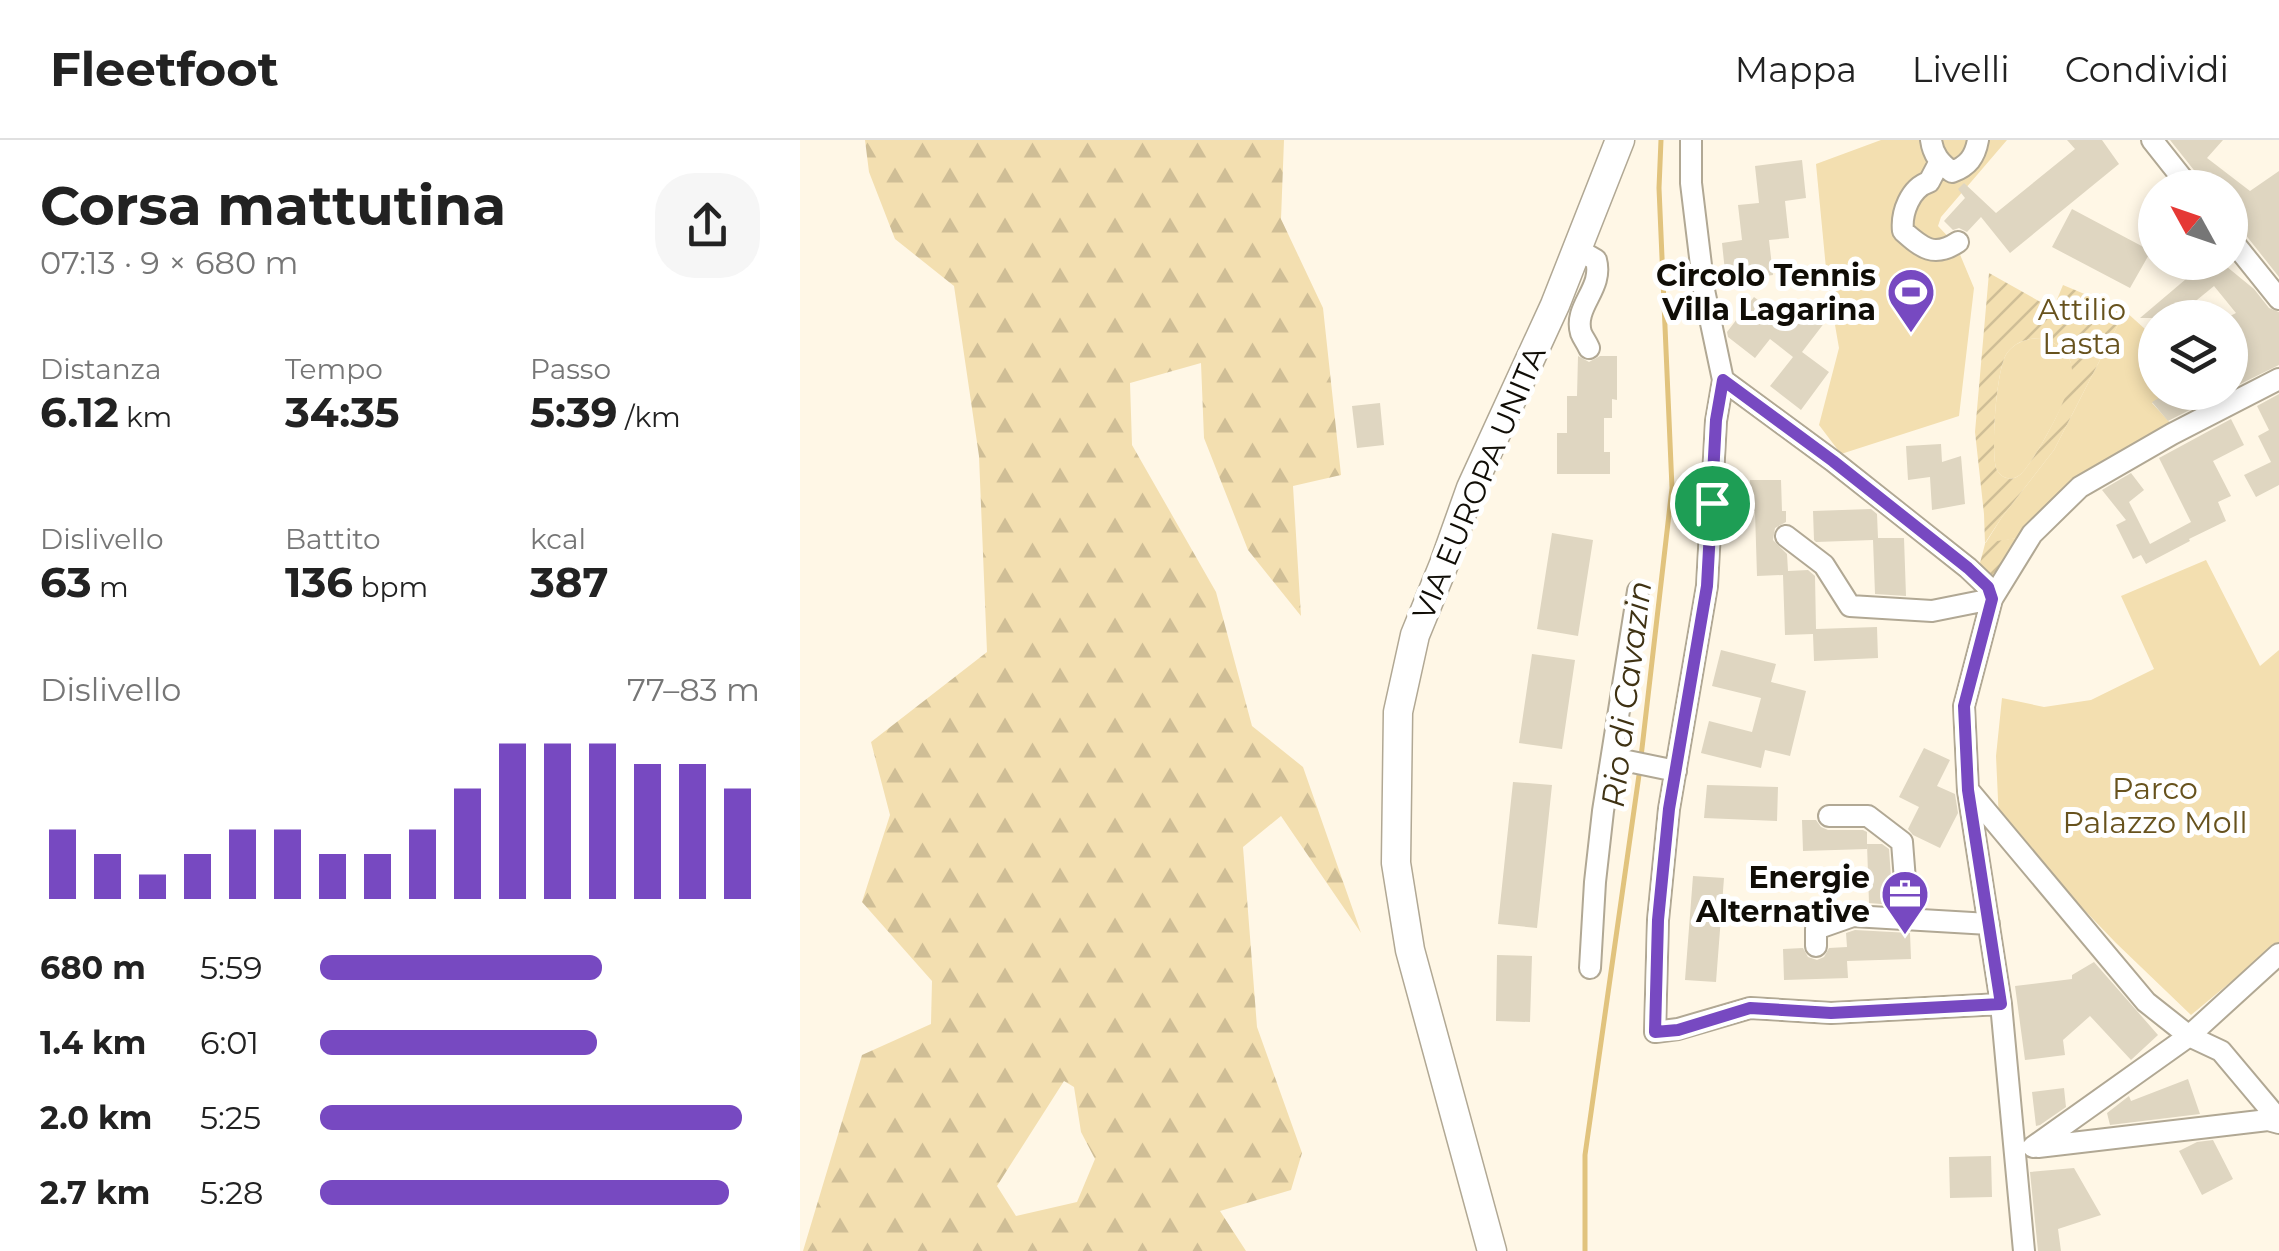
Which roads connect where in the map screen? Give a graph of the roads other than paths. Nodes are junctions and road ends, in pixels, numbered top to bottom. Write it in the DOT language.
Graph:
graph roads {
  1 [pos="1620,140"];
  2 [pos="1691,140"];
  3 [pos="1931,140"];
  4 [pos="1978,140"];
  5 [pos="2152,140"];
  6 [pos="1940,163"];
  7 [pos="2176,170"];
  8 [pos="1958,242"];
  9 [pos="1578,248"];
  10 [pos="2248,261"];
  11 [pos="2279,299"];
  12 [pos="1589,348"];
  13 [pos="2279,379"];
  14 [pos="1723,380"];
  15 [pos="1786,536"];
  16 [pos="1638,590"];
  17 [pos="1992,599"];
  18 [pos="1613,758"];
  19 [pos="1676,771"];
  20 [pos="1968,790"];
  21 [pos="1829,816"];
  22 [pos="1908,920"];
  23 [pos="1990,924"];
  24 [pos="1816,946"];
  25 [pos="2279,954"];
  26 [pos="1590,968"];
  27 [pos="2001,1004"];
  28 [pos="2190,1036"];
  29 [pos="2279,1122"];
  30 [pos="2024,1148"];
  31 [pos="1492,1251"];
  32 [pos="2024,1251"];
  1 -- 9 [label="main road, VIA EUROPA UNITA"];
  2 -- 14 [label="street"];
  3 -- 6 [label="street"];
  4 -- 6 [label="street"];
  5 -- 7 [label="street"];
  6 -- 8 [label="street"];
  9 -- 12 [label="street, VIA EUROPA UNITA"];
  9 -- 31 [label="main road, VIA EUROPA UNITA"];
  10 -- 11 [label="street"];
  13 -- 17 [label="street"];
  14 -- 17 [label="street"];
  14 -- 19 [label="street"];
  15 -- 17 [label="street"];
  16 -- 18 [label="street"];
  17 -- 20 [label="street"];
  18 -- 19 [label="street"];
  18 -- 26 [label="street"];
  19 -- 27 [label="street"];
  20 -- 23 [label="street"];
  20 -- 28 [label="street"];
  21 -- 22 [label="street"];
  22 -- 23 [label="street"];
  22 -- 24 [label="street"];
  23 -- 27 [label="street"];
  25 -- 28 [label="street"];
  27 -- 30 [label="street"];
  28 -- 29 [label="street"];
  28 -- 30 [label="street"];
  29 -- 30 [label="street"];
  30 -- 32 [label="street"];
}
